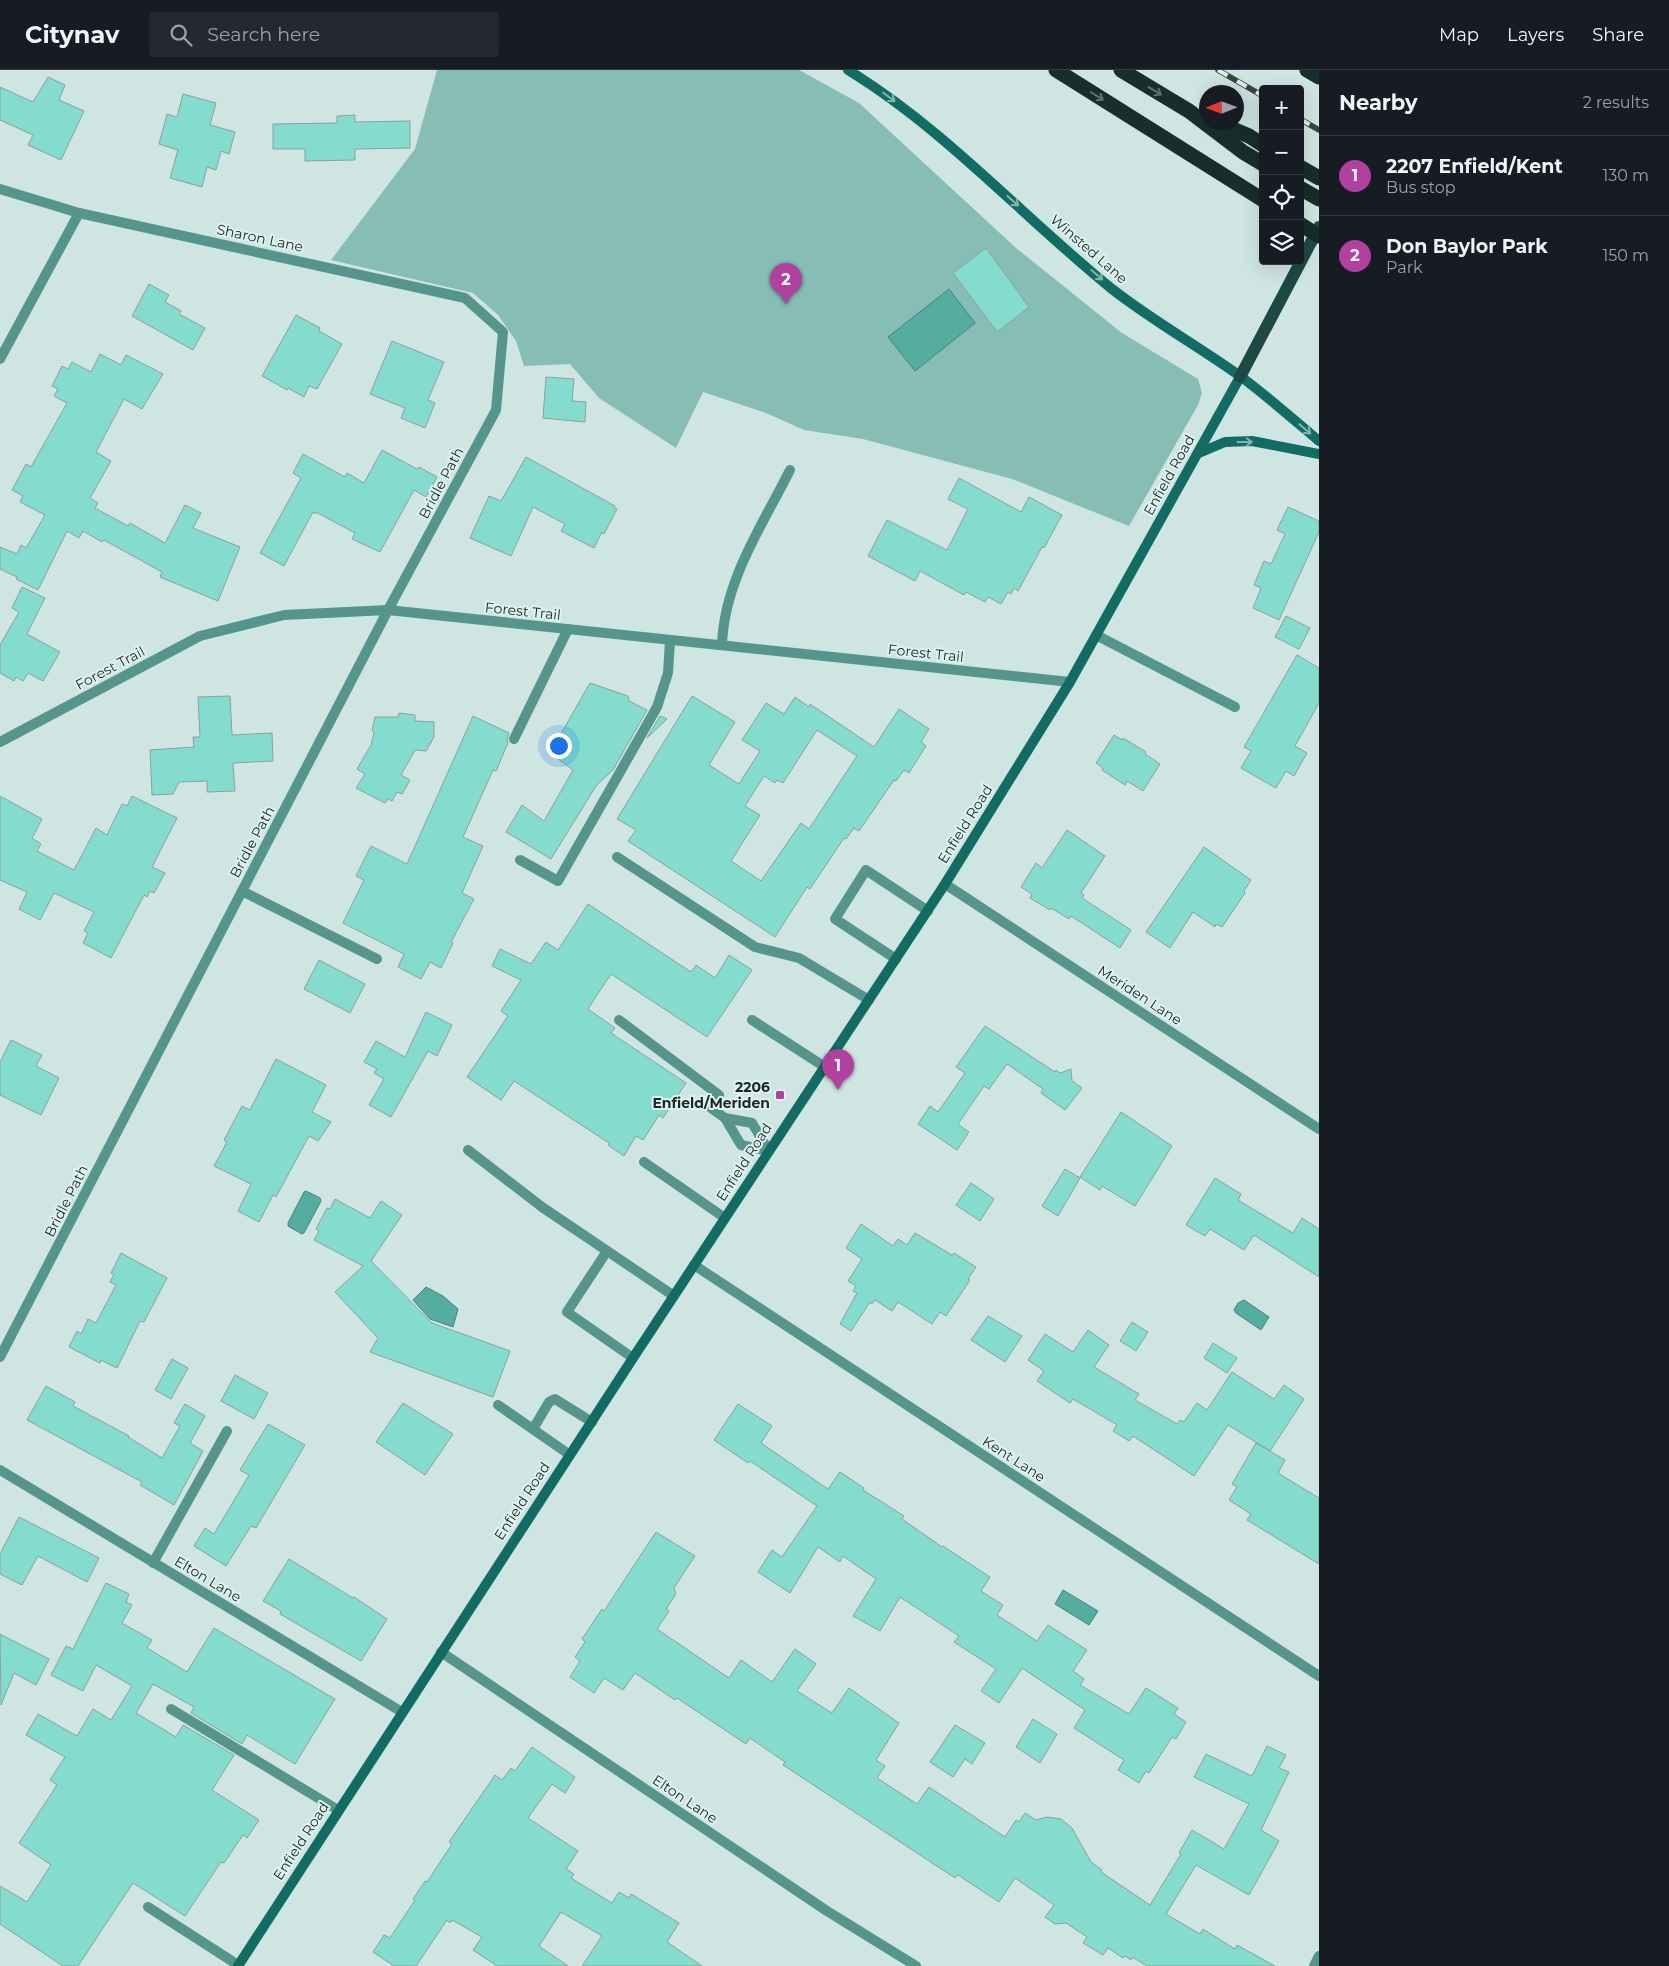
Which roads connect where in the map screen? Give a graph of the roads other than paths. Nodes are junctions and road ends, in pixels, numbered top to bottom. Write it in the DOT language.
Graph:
graph roads {
  1 [pos="848,70"];
  2 [pos="1056,70"];
  3 [pos="1121,70"];
  4 [pos="1307,70"];
  5 [pos="1319,77"];
  6 [pos="1189,111"];
  7 [pos="1199,116"];
  8 [pos="1235,130"];
  9 [pos="1259,142"];
  10 [pos="1259,162"];
  11 [pos="1304,169"];
  12 [pos="1319,178"];
  13 [pos="0,189"];
  14 [pos="1304,190"];
  15 [pos="1259,198"];
  16 [pos="1319,199"];
  17 [pos="79,213"];
  18 [pos="1304,227"];
  19 [pos="1319,227"];
  20 [pos="1319,236"];
  21 [pos="503,332"];
  22 [pos="0,359"];
  23 [pos="1240,376"];
  24 [pos="1319,441"];
  25 [pos="1199,453"];
  26 [pos="1319,454"];
  27 [pos="790,470"];
  28 [pos="388,610"];
  29 [pos="568,629"];
  30 [pos="1096,635"];
  31 [pos="670,640"];
  32 [pos="722,645"];
  33 [pos="1070,682"];
  34 [pos="1235,707"];
  35 [pos="514,739"];
  36 [pos="0,742"];
  37 [pos="617,857"];
  38 [pos="520,860"];
  39 [pos="945,884"];
  40 [pos="242,891"];
  41 [pos="928,910"];
  42 [pos="377,959"];
  43 [pos="896,959"];
  44 [pos="869,1000"];
  45 [pos="619,1020"];
  46 [pos="752,1020"];
  47 [pos="825,1067"];
  48 [pos="725,1118"];
  49 [pos="1319,1129"];
  50 [pos="468,1150"];
  51 [pos="769,1151"];
  52 [pos="644,1162"];
  53 [pos="725,1218"];
  54 [pos="607,1251"];
  55 [pos="694,1265"];
  56 [pos="674,1296"];
  57 [pos="0,1357"];
  58 [pos="633,1358"];
  59 [pos="498,1404"];
  60 [pos="592,1422"];
  61 [pos="533,1429"];
  62 [pos="227,1431"];
  63 [pos="570,1455"];
  64 [pos="0,1470"];
  65 [pos="154,1562"];
  66 [pos="441,1652"];
  67 [pos="1319,1676"];
  68 [pos="170,1709"];
  69 [pos="402,1712"];
  70 [pos="338,1810"];
  71 [pos="148,1907"];
  72 [pos="1319,1956"];
  73 [pos="238,1965"];
  74 [pos="916,1966"];
  75 [pos="1314,1966"];
  1 -- 23 [label="street, Winsted Lane, one-way"];
  2 -- 15 [label="highway, one-way"];
  3 -- 6 [label="highway, one-way"];
  4 -- 5 [label="highway"];
  6 -- 7 [label="highway"];
  6 -- 10 [label="highway"];
  8 -- 9 [label="highway"];
  11 -- 12 [label="highway"];
  13 -- 17 [label="street, Sharon Lane"];
  14 -- 16 [label="highway"];
  17 -- 21 [label="street, Sharon Lane"];
  17 -- 22 [label="street"];
  18 -- 20 [label="highway, bridge"];
  19 -- 23 [label="main road, Enfield Road"];
  21 -- 28 [label="street, Bridle Path"];
  23 -- 24 [label="street, Winsted Lane, one-way"];
  23 -- 25 [label="street, Enfield Road"];
  25 -- 26 [label="street, one-way"];
  25 -- 30 [label="street, Enfield Road"];
  27 -- 32 [label="street"];
  28 -- 29 [label="street, Forest Trail"];
  28 -- 36 [label="street, Forest Trail"];
  28 -- 40 [label="street, Bridle Path"];
  29 -- 31 [label="street, Forest Trail"];
  29 -- 35 [label="street"];
  30 -- 33 [label="street, Enfield Road"];
  30 -- 34 [label="street"];
  31 -- 32 [label="street, Forest Trail"];
  31 -- 38 [label="street"];
  32 -- 33 [label="street, Forest Trail"];
  33 -- 39 [label="street, Enfield Road"];
  37 -- 44 [label="street"];
  39 -- 41 [label="street, Enfield Road"];
  39 -- 49 [label="street, Meriden Lane"];
  40 -- 42 [label="street"];
  40 -- 57 [label="street, Bridle Path"];
  41 -- 43 [label="street, Enfield Road"];
  41 -- 43 [label="street"];
  43 -- 44 [label="street, Enfield Road"];
  44 -- 47 [label="street, Enfield Road"];
  45 -- 48 [label="street"];
  46 -- 47 [label="street"];
  47 -- 51 [label="street, Enfield Road"];
  48 -- 51 [label="street"];
  48 -- 51 [label="street"];
  50 -- 54 [label="street"];
  51 -- 53 [label="street, Enfield Road"];
  52 -- 53 [label="street"];
  53 -- 55 [label="street, Enfield Road"];
  54 -- 56 [label="street"];
  54 -- 58 [label="street"];
  55 -- 56 [label="street, Enfield Road"];
  55 -- 67 [label="street, Kent Lane"];
  56 -- 58 [label="street, Enfield Road"];
  58 -- 60 [label="street, Enfield Road"];
  59 -- 61 [label="street"];
  60 -- 61 [label="street"];
  60 -- 63 [label="street, Enfield Road"];
  61 -- 63 [label="street"];
  62 -- 65 [label="street"];
  63 -- 66 [label="street, Enfield Road"];
  64 -- 65 [label="street, Elton Lane"];
  65 -- 69 [label="street, Elton Lane"];
  66 -- 69 [label="street, Enfield Road"];
  66 -- 74 [label="street, Elton Lane"];
  68 -- 70 [label="street"];
  69 -- 70 [label="street, Enfield Road"];
  70 -- 73 [label="street, Enfield Road"];
  71 -- 73 [label="street"];
  72 -- 75 [label="street"];
}
